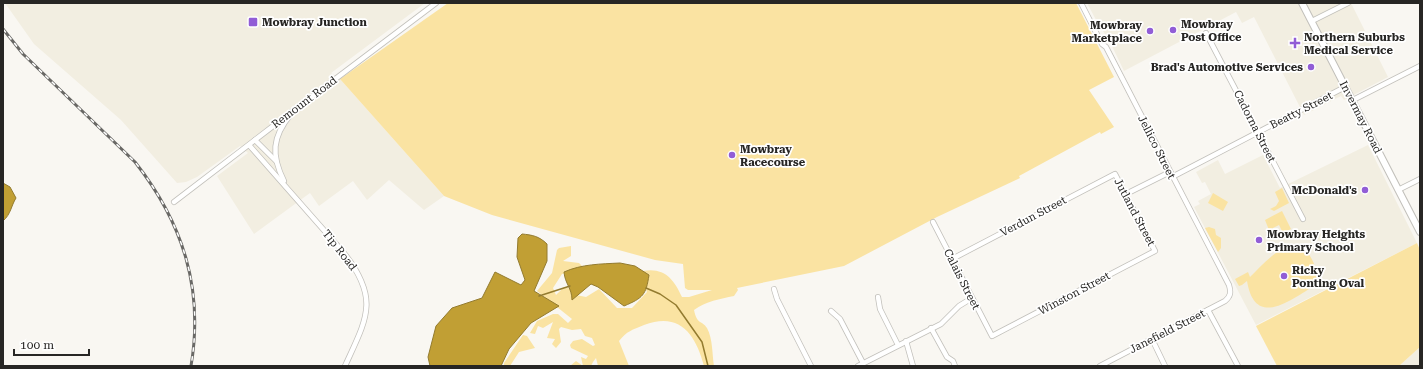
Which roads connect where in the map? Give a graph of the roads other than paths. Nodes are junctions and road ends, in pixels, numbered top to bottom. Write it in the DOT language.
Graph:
graph roads {
  1 [pos="436,3"];
  2 [pos="1081,3"];
  3 [pos="1302,3"];
  4 [pos="1348,3"];
  5 [pos="1312,22"];
  6 [pos="1206,33"];
  7 [pos="1420,66"];
  8 [pos="1345,87"];
  9 [pos="1353,100"];
  10 [pos="294,110"];
  11 [pos="1258,132"];
  12 [pos="255,140"];
  13 [pos="249,145"];
  14 [pos="275,160"];
  15 [pos="267,165"];
  16 [pos="1115,174"];
  17 [pos="1171,174"];
  18 [pos="1420,179"];
  19 [pos="288,188"];
  20 [pos="1398,190"];
  21 [pos="1126,194"];
  22 [pos="174,202"];
  23 [pos="1303,219"];
  24 [pos="933,222"];
  25 [pos="1420,232"];
  26 [pos="1155,251"];
  27 [pos="952,259"];
  28 [pos="774,289"];
  29 [pos="1231,293"];
  30 [pos="878,297"];
  31 [pos="972,298"];
  32 [pos="1208,310"];
  33 [pos="831,311"];
  34 [pos="932,328"];
  35 [pos="992,336"];
  36 [pos="1152,339"];
  37 [pos="906,341"];
  38 [pos="898,345"];
  39 [pos="863,363"];
  40 [pos="345,366"];
  41 [pos="811,366"];
  42 [pos="858,366"];
  43 [pos="913,366"];
  44 [pos="955,366"];
  45 [pos="1100,366"];
  46 [pos="1165,366"];
  47 [pos="1238,366"];
  1 -- 10 [label="street, Remount Road"];
  2 -- 17 [label="street, Jellico Street"];
  3 -- 5 [label="main road, Invermay Road"];
  4 -- 5 [label="street"];
  5 -- 8 [label="main road, Invermay Road"];
  6 -- 11 [label="street, Cadorna Street"];
  7 -- 9 [label="street"];
  8 -- 9 [label="main road, Invermay Road"];
  8 -- 11 [label="street, Beatty Street"];
  9 -- 20 [label="main road, Invermay Road"];
  10 -- 12 [label="street, Remount Road"];
  10 -- 14 [label="street, Tip Road"];
  11 -- 17 [label="street, Beatty Street"];
  11 -- 23 [label="street, Cadorna Street"];
  12 -- 13 [label="street, Remount Road"];
  12 -- 14 [label="street, Tip Road"];
  13 -- 15 [label="street, Tip Road"];
  13 -- 22 [label="street, Remount Road"];
  14 -- 15 [label="street"];
  14 -- 19 [label="street, Tip Road"];
  15 -- 19 [label="street, Tip Road"];
  16 -- 21 [label="street, Jutland Street"];
  16 -- 27 [label="street, Verdun Street"];
  17 -- 21 [label="street, Beatty Street"];
  17 -- 29 [label="street, Jellico Street"];
  18 -- 20 [label="street"];
  19 -- 40 [label="street, Tip Road"];
  20 -- 25 [label="main road, Invermay Road"];
  21 -- 26 [label="street, Jutland Street"];
  24 -- 27 [label="street, Calais Street"];
  26 -- 35 [label="street, Winston Street"];
  27 -- 31 [label="street, Calais Street"];
  28 -- 41 [label="street"];
  29 -- 32 [label="street, Janefield Street"];
  30 -- 38 [label="street"];
  31 -- 34 [label="street"];
  31 -- 35 [label="street, Calais Street"];
  32 -- 36 [label="street, Janefield Street"];
  32 -- 47 [label="street"];
  33 -- 39 [label="street"];
  34 -- 37 [label="street"];
  34 -- 44 [label="street"];
  36 -- 45 [label="street, Janefield Street"];
  36 -- 46 [label="street"];
  37 -- 38 [label="street"];
  37 -- 43 [label="street"];
  38 -- 39 [label="street"];
  39 -- 42 [label="street"];
}
